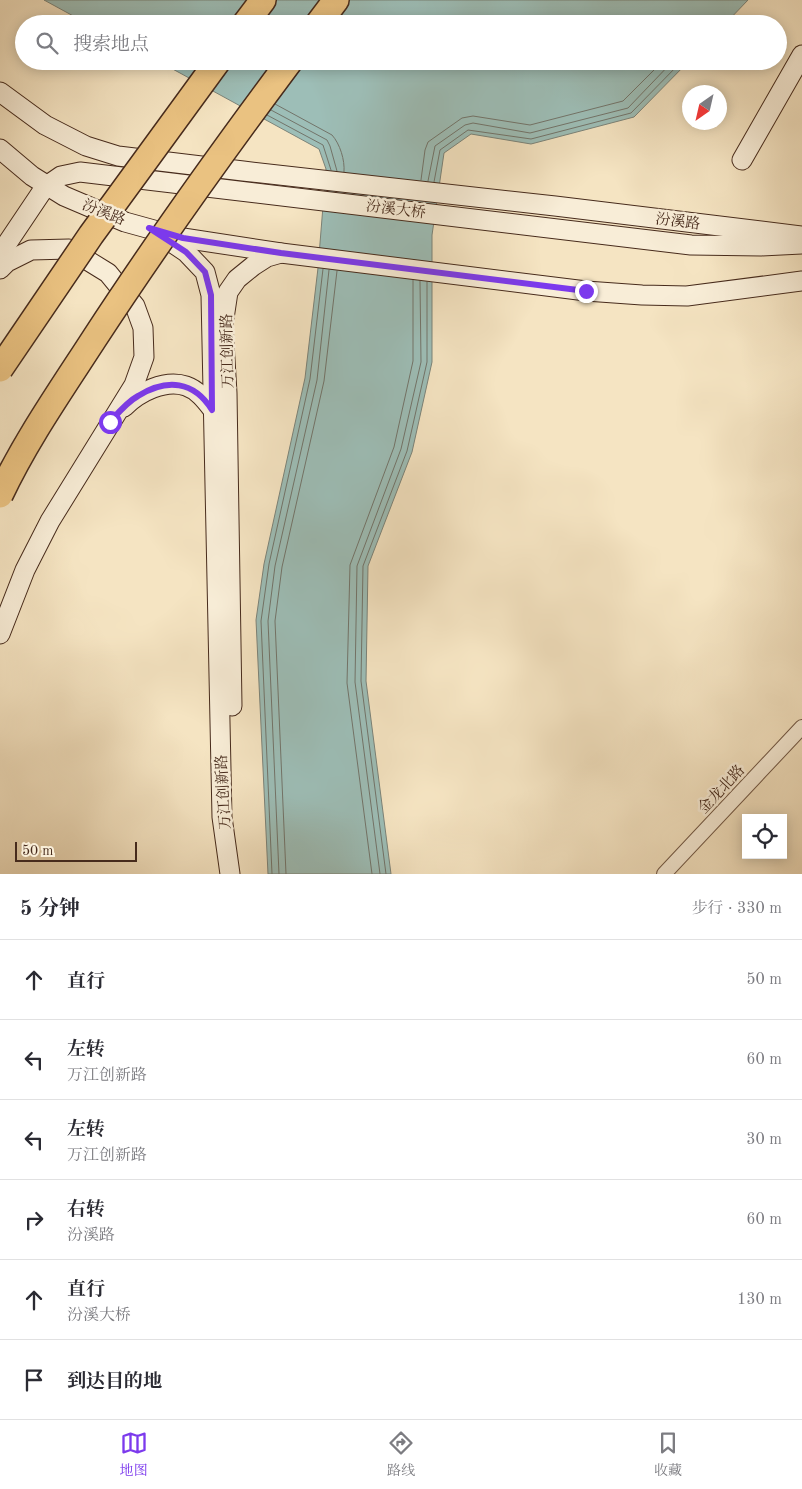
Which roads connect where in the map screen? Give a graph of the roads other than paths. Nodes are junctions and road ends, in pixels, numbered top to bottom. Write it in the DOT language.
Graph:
graph roads {
  1 [pos="263,0"];
  2 [pos="336,0"];
  3 [pos="252,15"];
  4 [pos="325,15"];
  5 [pos="802,55"];
  6 [pos="211,70"];
  7 [pos="284,70"];
  8 [pos="0,92"];
  9 [pos="0,149"];
  10 [pos="742,160"];
  11 [pos="47,186"];
  12 [pos="555,206"];
  13 [pos="149,228"];
  14 [pos="802,236"];
  15 [pos="802,244"];
  16 [pos="281,253"];
  17 [pos="0,254"];
  18 [pos="0,269"];
  19 [pos="802,281"];
  20 [pos="0,369"];
  21 [pos="212,410"];
  22 [pos="110,422"];
  23 [pos="0,495"];
  24 [pos="0,634"];
  25 [pos="802,727"];
  26 [pos="228,849"];
  27 [pos="230,874"];
  28 [pos="664,874"];
  1 -- 3 [label="highway"];
  2 -- 4 [label="highway"];
  5 -- 10 [label="main road"];
  6 -- 20 [label="highway, bridge"];
  7 -- 23 [label="highway, bridge"];
  8 -- 12 [label="main road, 汾溪大桥"];
  9 -- 11 [label="main road, 汾溪路"];
  11 -- 13 [label="main road, 汾溪路"];
  11 -- 15 [label="main road, 汾溪大桥"];
  11 -- 17 [label="main road"];
  12 -- 14 [label="main road, 汾溪路"];
  13 -- 16 [label="main road, 汾溪路"];
  13 -- 21 [label="main road, 万江创新路"];
  16 -- 19 [label="main road"];
  16 -- 26 [label="main road, 万江创新路"];
  18 -- 22 [label="main road"];
  21 -- 22 [label="main road"];
  21 -- 26 [label="main road, 万江创新路"];
  22 -- 24 [label="main road"];
  25 -- 28 [label="street, 金龙北路"];
  26 -- 27 [label="main road"];
}
